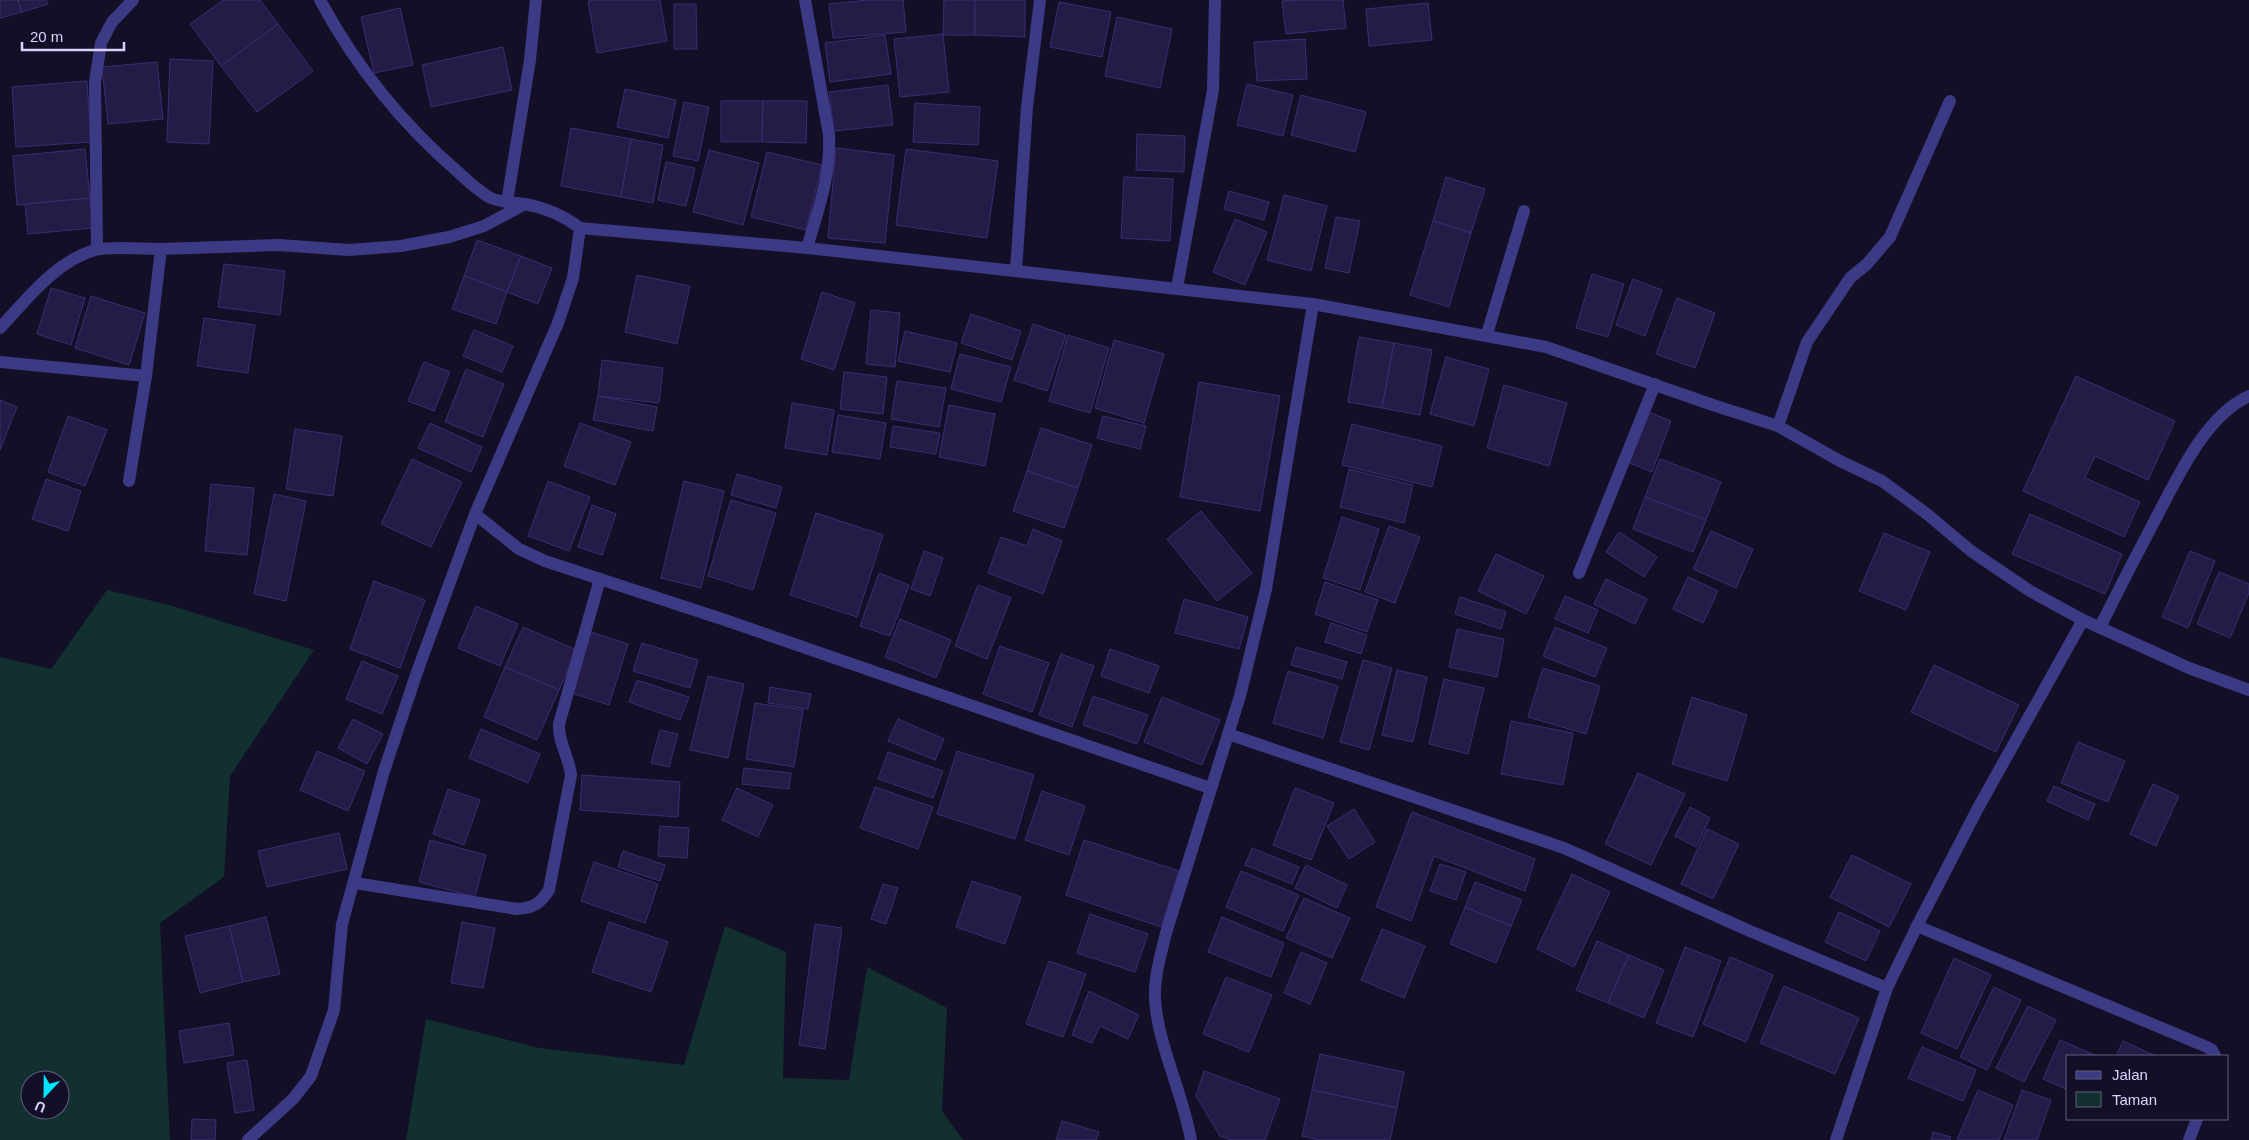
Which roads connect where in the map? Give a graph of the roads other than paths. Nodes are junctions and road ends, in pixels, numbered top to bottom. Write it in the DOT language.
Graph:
graph roads {
  1 [pos="134,0"];
  2 [pos="320,0"];
  3 [pos="536,0"];
  4 [pos="805,0"];
  5 [pos="1040,0"];
  6 [pos="1215,0"];
  7 [pos="1950,101"];
  8 [pos="507,202"];
  9 [pos="525,204"];
  10 [pos="1524,211"];
  11 [pos="580,228"];
  12 [pos="808,248"];
  13 [pos="97,249"];
  14 [pos="161,250"];
  15 [pos="1016,270"];
  16 [pos="1177,288"];
  17 [pos="1313,304"];
  18 [pos="0,328"];
  19 [pos="1487,334"];
  20 [pos="0,362"];
  21 [pos="146,376"];
  22 [pos="1655,384"];
  23 [pos="2249,396"];
  24 [pos="1778,426"];
  25 [pos="129,481"];
  26 [pos="474,514"];
  27 [pos="1578,573"];
  28 [pos="600,579"];
  29 [pos="2083,620"];
  30 [pos="2100,627"];
  31 [pos="2249,690"];
  32 [pos="1228,734"];
  33 [pos="1210,788"];
  34 [pos="355,882"];
  35 [pos="1917,926"];
  36 [pos="1887,988"];
  37 [pos="2214,1055"];
  38 [pos="2197,1120"];
  39 [pos="248,1140"];
  40 [pos="1191,1140"];
  41 [pos="1836,1140"];
  42 [pos="2190,1140"];
  1 -- 13 [label="street"];
  2 -- 8 [label="street"];
  3 -- 8 [label="street"];
  4 -- 12 [label="street"];
  5 -- 15 [label="street"];
  6 -- 16 [label="street"];
  7 -- 24 [label="street"];
  8 -- 9 [label="street"];
  9 -- 11 [label="street"];
  9 -- 14 [label="street"];
  10 -- 19 [label="street"];
  11 -- 12 [label="street"];
  11 -- 26 [label="street"];
  12 -- 15 [label="street"];
  13 -- 14 [label="street"];
  13 -- 18 [label="street"];
  14 -- 21 [label="street"];
  15 -- 16 [label="street"];
  16 -- 17 [label="street"];
  17 -- 19 [label="street"];
  17 -- 32 [label="street"];
  19 -- 22 [label="street"];
  20 -- 21 [label="street"];
  21 -- 25 [label="street"];
  22 -- 24 [label="street"];
  22 -- 27 [label="street"];
  23 -- 30 [label="street"];
  24 -- 29 [label="street"];
  26 -- 28 [label="street"];
  26 -- 34 [label="street"];
  28 -- 33 [label="street"];
  28 -- 34 [label="street"];
  29 -- 30 [label="street"];
  29 -- 35 [label="street"];
  30 -- 31 [label="street"];
  32 -- 33 [label="street"];
  32 -- 36 [label="street"];
  33 -- 40 [label="street"];
  34 -- 39 [label="street"];
  35 -- 36 [label="street"];
  35 -- 37 [label="street"];
  36 -- 41 [label="street"];
  38 -- 42 [label="street"];
}
